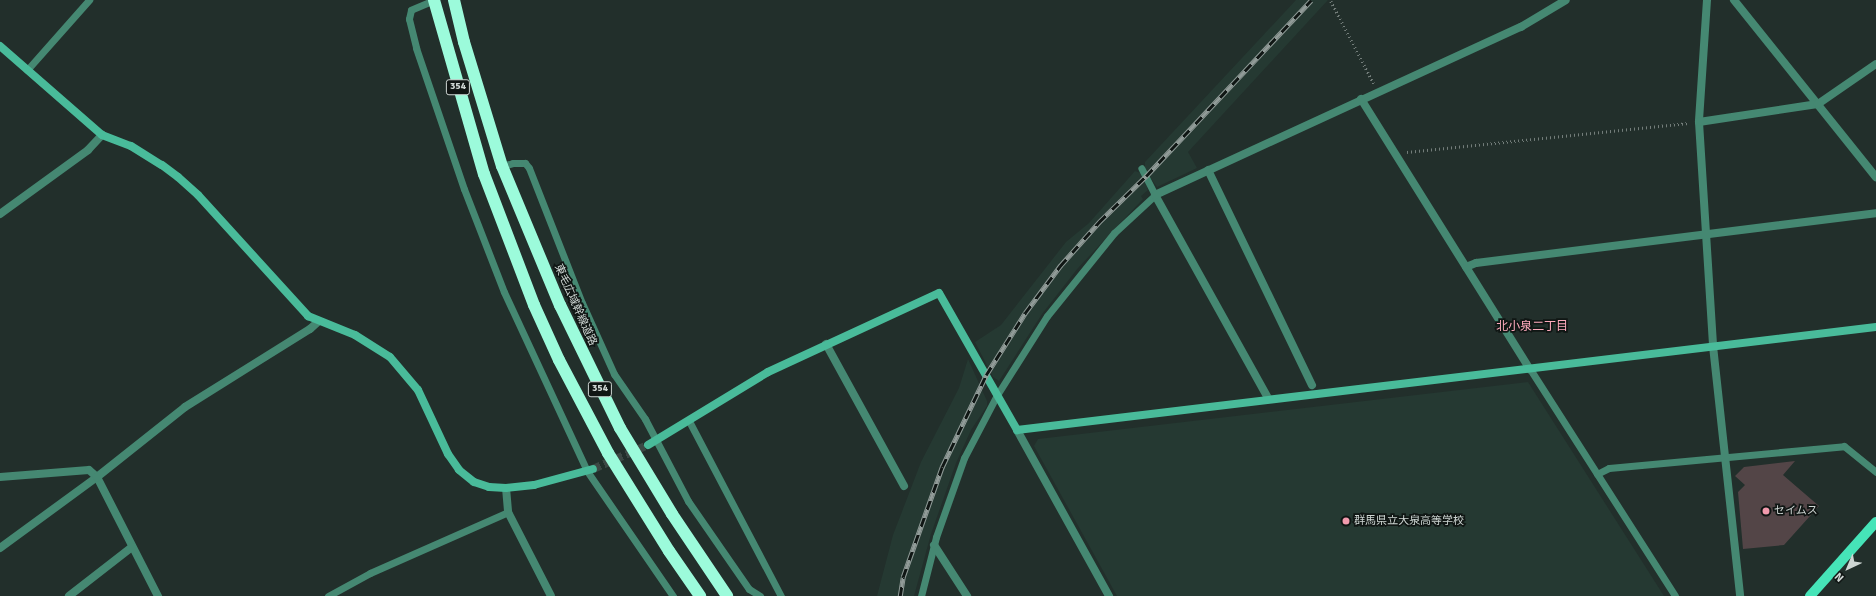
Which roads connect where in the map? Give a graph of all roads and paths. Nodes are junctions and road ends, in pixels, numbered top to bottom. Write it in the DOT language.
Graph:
graph roads {
  1 [pos="89,0"];
  2 [pos="434,0"];
  3 [pos="454,0"];
  4 [pos="1566,0"];
  5 [pos="1707,0"];
  6 [pos="1734,0"];
  7 [pos="1331,1"];
  8 [pos="0,46"];
  9 [pos="1876,64"];
  10 [pos="27,70"];
  11 [pos="1378,92"];
  12 [pos="1361,99"];
  13 [pos="1818,104"];
  14 [pos="1699,122"];
  15 [pos="102,135"];
  16 [pos="1394,153"];
  17 [pos="502,166"];
  18 [pos="1141,168"];
  19 [pos="1208,170"];
  20 [pos="1876,177"];
  21 [pos="1155,195"];
  22 [pos="1876,213"];
  23 [pos="0,214"];
  24 [pos="1706,236"];
  25 [pos="1466,268"];
  26 [pos="319,321"];
  27 [pos="1876,327"];
  28 [pos="826,344"];
  29 [pos="1713,346"];
  30 [pos="1530,369"];
  31 [pos="1312,385"];
  32 [pos="997,395"];
  33 [pos="1268,398"];
  34 [pos="689,421"];
  35 [pos="1017,430"];
  36 [pos="656,440"];
  37 [pos="648,445"];
  38 [pos="1725,457"];
  39 [pos="590,470"];
  40 [pos="1876,472"];
  41 [pos="1597,474"];
  42 [pos="97,476"];
  43 [pos="0,477"];
  44 [pos="904,486"];
  45 [pos="506,488"];
  46 [pos="508,512"];
  47 [pos="1876,522"];
  48 [pos="934,545"];
  49 [pos="132,547"];
  50 [pos="0,548"];
  51 [pos="69,596"];
  52 [pos="158,596"];
  53 [pos="328,596"];
  54 [pos="551,596"];
  55 [pos="673,596"];
  56 [pos="700,596"];
  57 [pos="727,596"];
  58 [pos="760,596"];
  59 [pos="781,596"];
  60 [pos="921,596"];
  61 [pos="967,596"];
  62 [pos="1109,596"];
  63 [pos="1675,596"];
  64 [pos="1740,596"];
  65 [pos="1810,596"];
  1 -- 10 [label="lane"];
  2 -- 39 [label="lane"];
  2 -- 56 [label="highway, 354"];
  3 -- 17 [label="highway, 東毛広域幹線道路 / 354"];
  4 -- 11 [label="street"];
  5 -- 14 [label="street"];
  6 -- 13 [label="street"];
  7 -- 11 [label="path"];
  8 -- 10 [label="street"];
  9 -- 13 [label="street"];
  10 -- 15 [label="street"];
  11 -- 12 [label="street"];
  12 -- 16 [label="street"];
  12 -- 19 [label="street"];
  13 -- 14 [label="street"];
  13 -- 20 [label="street"];
  14 -- 16 [label="path"];
  14 -- 24 [label="street"];
  15 -- 23 [label="street"];
  15 -- 26 [label="street"];
  16 -- 25 [label="street"];
  17 -- 36 [label="lane"];
  17 -- 57 [label="highway, 東毛広域幹線道路 / 354"];
  18 -- 21 [label="lane"];
  19 -- 21 [label="street"];
  19 -- 31 [label="street"];
  21 -- 32 [label="lane"];
  21 -- 33 [label="street"];
  22 -- 24 [label="street"];
  24 -- 25 [label="street"];
  24 -- 29 [label="street"];
  25 -- 30 [label="street"];
  26 -- 42 [label="street"];
  26 -- 45 [label="street"];
  27 -- 29 [label="street"];
  28 -- 32 [label="street"];
  28 -- 34 [label="street"];
  28 -- 44 [label="street"];
  29 -- 30 [label="street"];
  29 -- 38 [label="street"];
  30 -- 33 [label="street"];
  30 -- 41 [label="lane"];
  32 -- 35 [label="street"];
  32 -- 48 [label="lane"];
  33 -- 35 [label="street"];
  34 -- 36 [label="street"];
  34 -- 59 [label="lane"];
  35 -- 62 [label="street"];
  36 -- 37 [label="street"];
  36 -- 58 [label="lane"];
  38 -- 40 [label="lane"];
  38 -- 41 [label="lane"];
  38 -- 64 [label="street"];
  39 -- 45 [label="street"];
  39 -- 55 [label="lane"];
  41 -- 63 [label="lane"];
  42 -- 43 [label="street"];
  42 -- 49 [label="street"];
  42 -- 50 [label="street"];
  45 -- 46 [label="street"];
  46 -- 53 [label="lane"];
  46 -- 54 [label="street"];
  47 -- 65 [label="main road"];
  48 -- 60 [label="lane"];
  48 -- 61 [label="street"];
  49 -- 51 [label="street"];
  49 -- 52 [label="street"];
}
